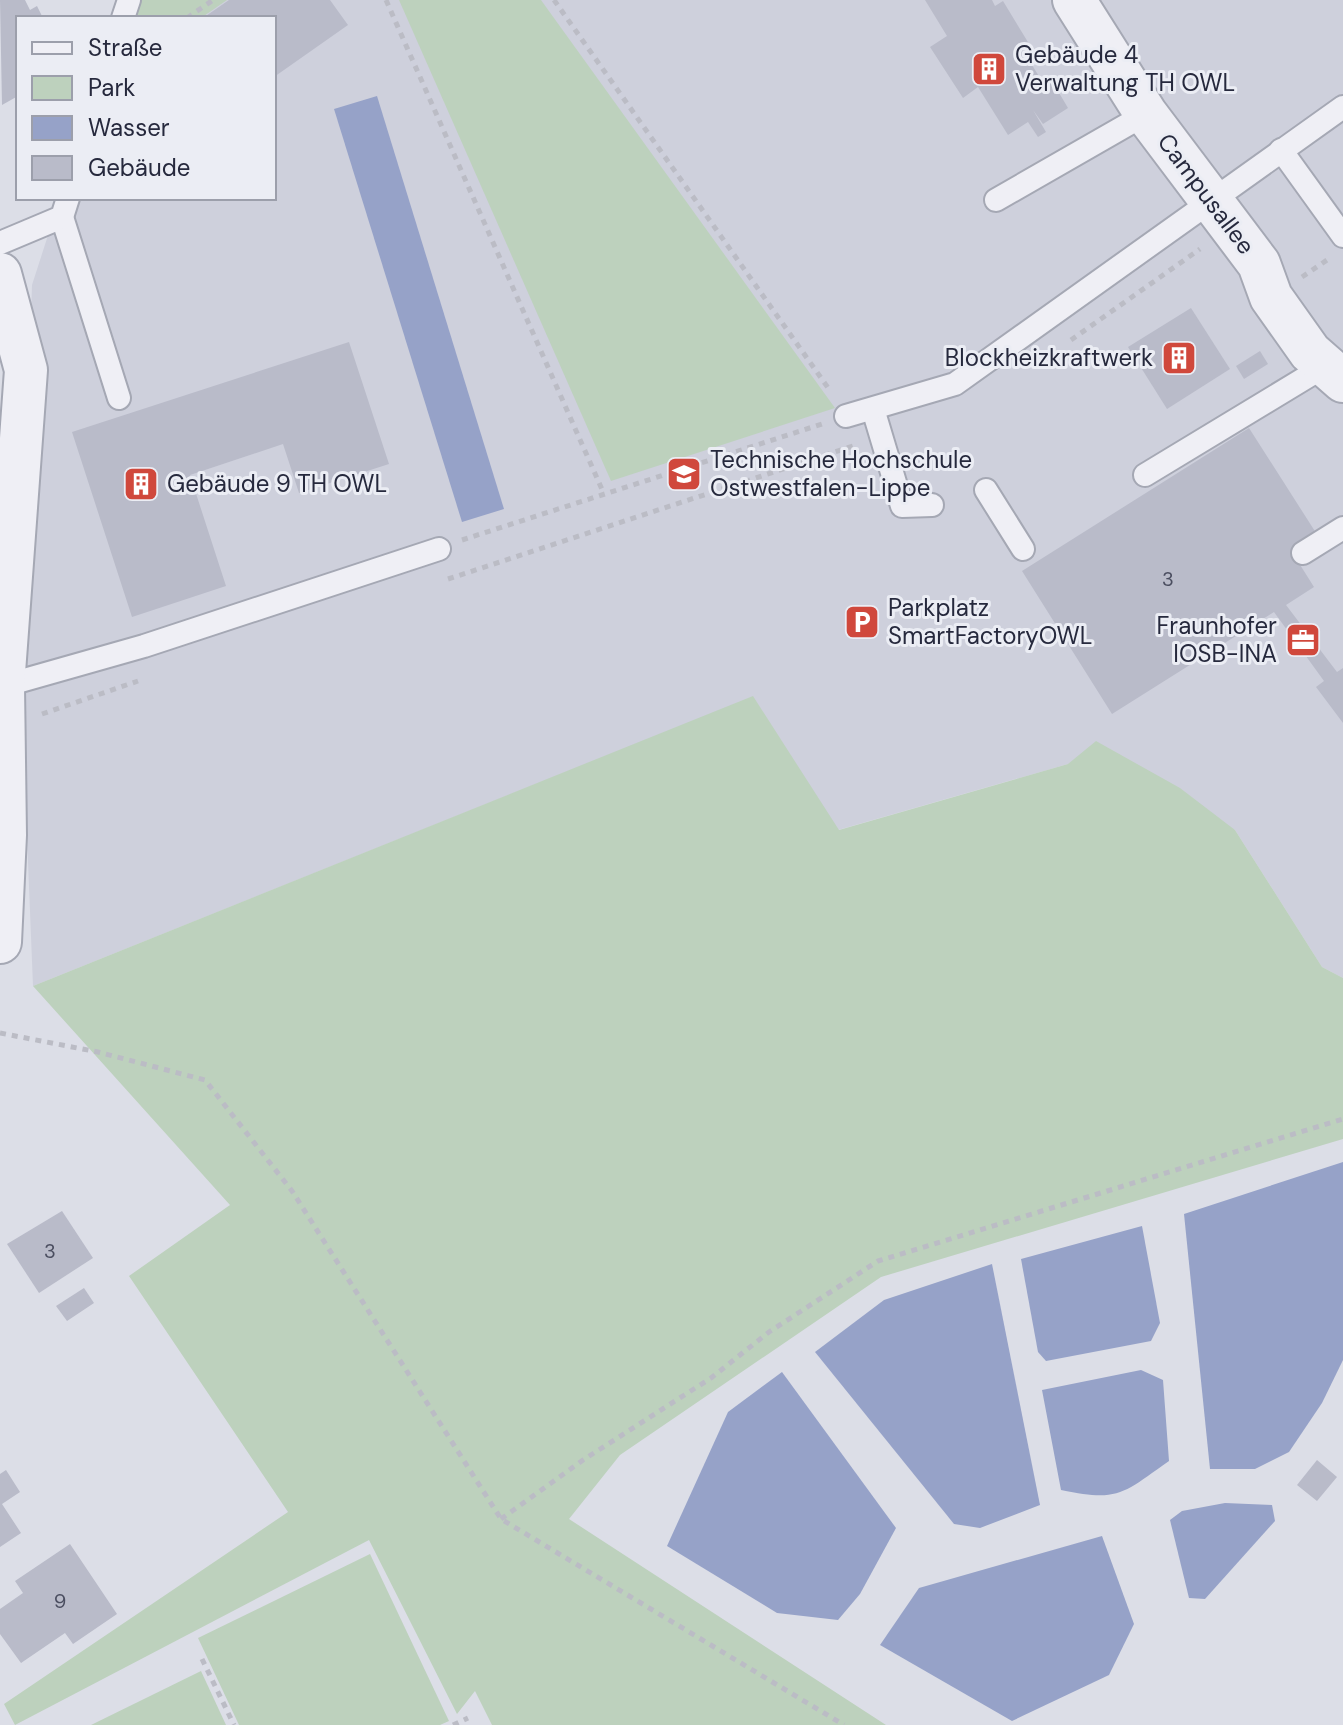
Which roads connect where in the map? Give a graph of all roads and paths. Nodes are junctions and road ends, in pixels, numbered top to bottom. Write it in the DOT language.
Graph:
graph roads {
  1 [pos="213,0"];
  2 [pos="386,0"];
  3 [pos="554,0"];
  4 [pos="1074,0"];
  5 [pos="190,16"];
  6 [pos="1343,107"];
  7 [pos="1146,114"];
  8 [pos="1281,150"];
  9 [pos="996,200"];
  10 [pos="65,208"];
  11 [pos="1221,213"];
  12 [pos="0,243"];
  13 [pos="1340,243"];
  14 [pos="0,274"];
  15 [pos="1271,297"];
  16 [pos="1067,343"];
  17 [pos="1334,373"];
  18 [pos="119,398"];
  19 [pos="873,409"];
  20 [pos="847,416"];
  21 [pos="882,436"];
  22 [pos="1145,475"];
  23 [pos="986,490"];
  24 [pos="604,494"];
  25 [pos="932,505"];
  26 [pos="1343,528"];
  27 [pos="439,549"];
  28 [pos="1023,549"];
  29 [pos="1303,553"];
  30 [pos="442,581"];
  31 [pos="142,679"];
  32 [pos="3,686"];
  33 [pos="3,728"];
  34 [pos="0,942"];
  35 [pos="0,1033"];
  36 [pos="1343,1119"];
  37 [pos="501,1519"];
  38 [pos="202,1659"];
  39 [pos="468,1718"];
  40 [pos="234,1725"];
  41 [pos="453,1725"];
  42 [pos="844,1725"];
  1 -- 5 [label="path"];
  2 -- 24 [label="path"];
  3 -- 20 [label="path"];
  4 -- 7 [label="street, Campusallee"];
  6 -- 8 [label="lane"];
  7 -- 9 [label="lane"];
  7 -- 11 [label="street, Campusallee"];
  8 -- 11 [label="lane"];
  8 -- 13 [label="lane"];
  10 -- 12 [label="lane"];
  10 -- 18 [label="lane"];
  11 -- 15 [label="street, Campusallee"];
  11 -- 16 [label="path"];
  11 -- 19 [label="lane"];
  13 -- 15 [label="path"];
  14 -- 32 [label="street"];
  15 -- 17 [label="street, Campusallee"];
  17 -- 22 [label="lane"];
  19 -- 20 [label="lane"];
  19 -- 21 [label="lane"];
  20 -- 24 [label="path"];
  21 -- 25 [label="lane"];
  21 -- 30 [label="path"];
  23 -- 28 [label="lane"];
  24 -- 27 [label="path"];
  26 -- 29 [label="lane"];
  27 -- 32 [label="lane"];
  31 -- 33 [label="path"];
  32 -- 33 [label="street"];
  33 -- 34 [label="street"];
  35 -- 37 [label="path"];
  36 -- 37 [label="path"];
  37 -- 42 [label="path"];
  38 -- 40 [label="path"];
  39 -- 41 [label="path"];
}
